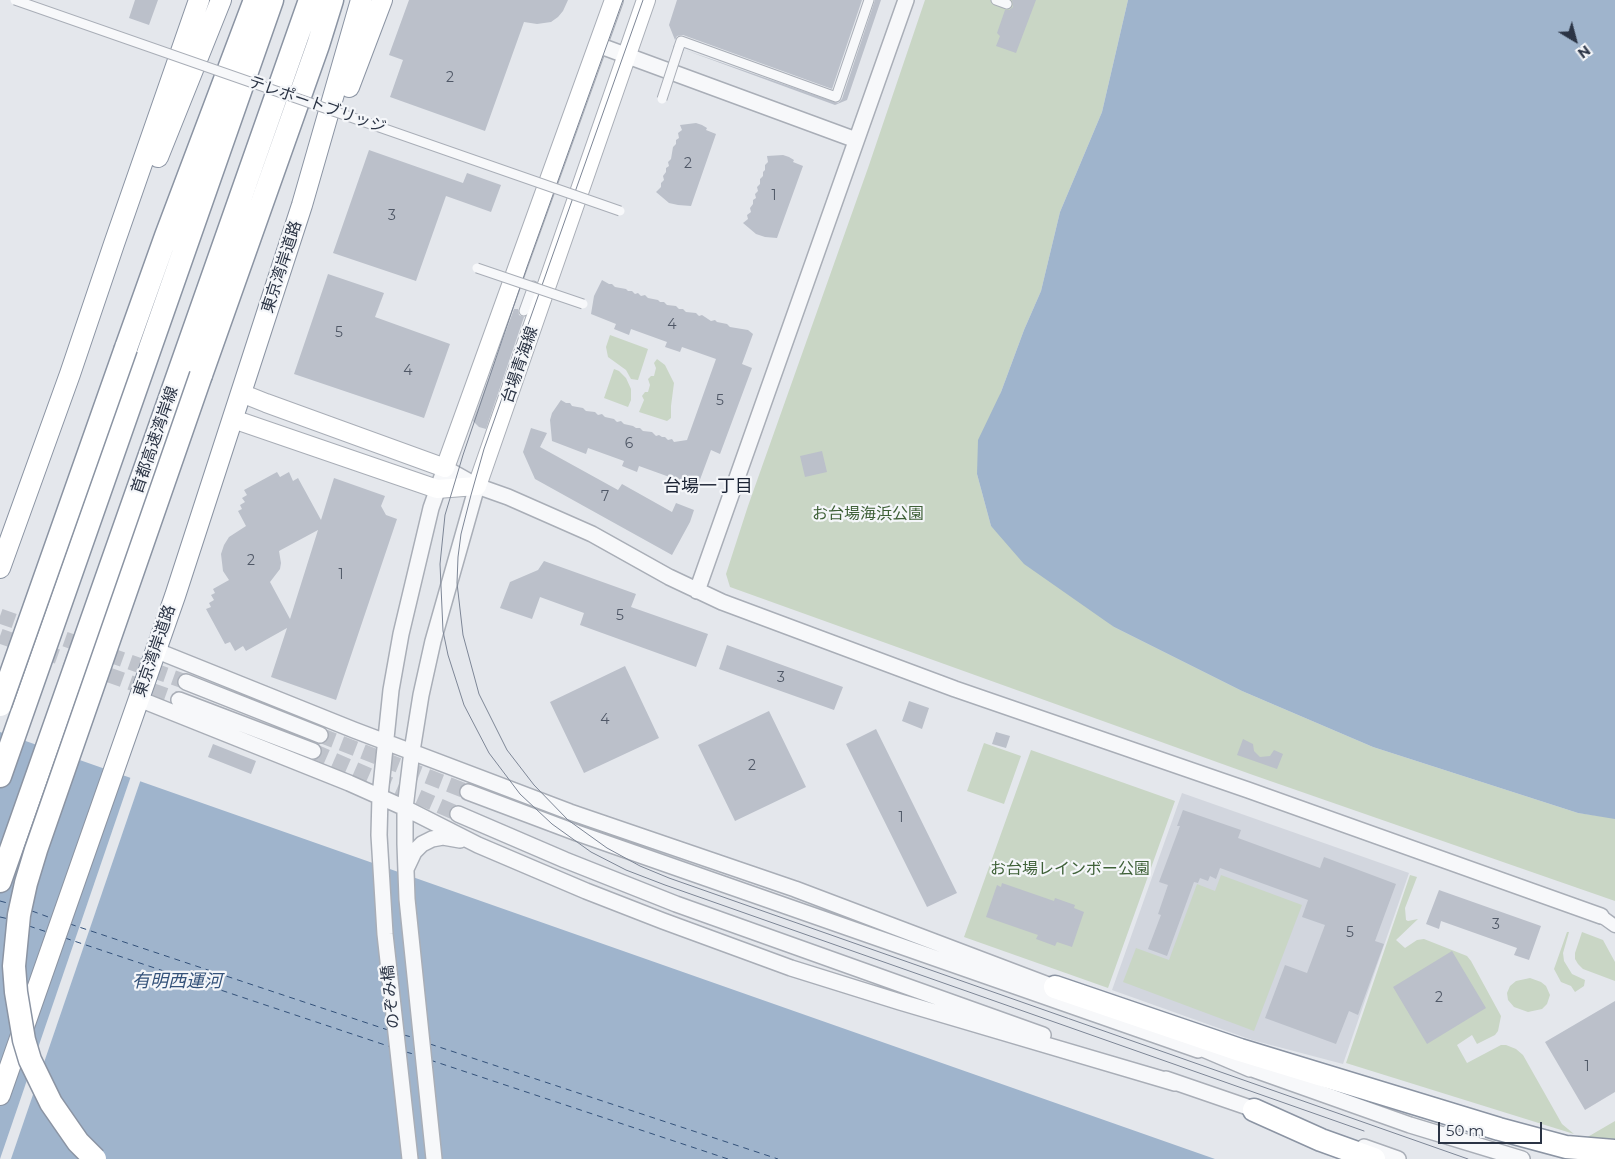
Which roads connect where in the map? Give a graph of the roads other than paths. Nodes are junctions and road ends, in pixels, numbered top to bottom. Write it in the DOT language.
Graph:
graph roads {
  1 [pos="15,0"];
  2 [pos="199,0"];
  3 [pos="221,0"];
  4 [pos="255,0"];
  5 [pos="272,0"];
  6 [pos="310,0"];
  7 [pos="332,0"];
  8 [pos="361,0"];
  9 [pos="382,0"];
  10 [pos="614,0"];
  11 [pos="646,0"];
  12 [pos="869,0"];
  13 [pos="906,0"];
  14 [pos="996,0"];
  15 [pos="1007,4"];
  16 [pos="598,45"];
  17 [pos="627,56"];
  18 [pos="662,99"];
  19 [pos="856,140"];
  20 [pos="302,205"];
  21 [pos="620,211"];
  22 [pos="478,268"];
  23 [pos="533,286"];
  24 [pos="583,304"];
  25 [pos="524,311"];
  26 [pos="70,374"];
  27 [pos="241,393"];
  28 [pos="233,419"];
  29 [pos="444,468"];
  30 [pos="478,486"];
  31 [pos="437,489"];
  32 [pos="0,568"];
  33 [pos="697,591"];
  34 [pos="155,650"];
  35 [pos="186,682"];
  36 [pos="139,698"];
  37 [pos="179,700"];
  38 [pos="0,705"];
  39 [pos="320,735"];
  40 [pos="385,741"];
  41 [pos="313,751"];
  42 [pos="412,751"];
  43 [pos="0,776"];
  44 [pos="468,792"];
  45 [pos="380,796"];
  46 [pos="405,808"];
  47 [pos="458,814"];
  48 [pos="478,845"];
  49 [pos="409,848"];
  50 [pos="0,881"];
  51 [pos="1608,917"];
  52 [pos="1615,926"];
  53 [pos="1026,983"];
  54 [pos="1055,987"];
  55 [pos="1008,1028"];
  56 [pos="1250,1068"];
  57 [pos="0,1095"];
  58 [pos="1254,1110"];
  59 [pos="1615,1152"];
  60 [pos="96,1159"];
  61 [pos="410,1159"];
  62 [pos="434,1159"];
  63 [pos="1374,1159"];
  64 [pos="1398,1159"];
  65 [pos="1522,1159"];
  1 -- 21 [label="street, テレポートブリッジ, bridge"];
  2 -- 26 [label="highway"];
  3 -- 26 [label="highway"];
  4 -- 38 [label="highway, bridge"];
  5 -- 43 [label="highway"];
  6 -- 50 [label="highway, 首都高速湾岸線"];
  7 -- 60 [label="highway, bridge"];
  8 -- 20 [label="highway, 東京湾岸道路"];
  9 -- 20 [label="highway, 東京湾岸道路"];
  10 -- 16 [label="main road"];
  11 -- 17 [label="main road, 台場青海線"];
  12 -- 18 [label="street, bridge"];
  13 -- 19 [label="street"];
  14 -- 15 [label="street"];
  16 -- 17 [label="street"];
  16 -- 29 [label="main road"];
  17 -- 19 [label="street"];
  17 -- 30 [label="main road, 台場青海線"];
  19 -- 33 [label="street"];
  20 -- 27 [label="highway, 東京湾岸道路"];
  22 -- 23 [label="street, bridge"];
  23 -- 24 [label="street, bridge"];
  23 -- 25 [label="street"];
  26 -- 32 [label="highway"];
  27 -- 28 [label="highway, 東京湾岸道路"];
  27 -- 29 [label="main road"];
  28 -- 31 [label="main road"];
  28 -- 34 [label="highway, 東京湾岸道路"];
  29 -- 30 [label="street"];
  29 -- 31 [label="street, のぞみ橋"];
  30 -- 31 [label="main road"];
  30 -- 33 [label="street"];
  30 -- 42 [label="street, のぞみ橋"];
  31 -- 40 [label="street, のぞみ橋"];
  33 -- 51 [label="street"];
  34 -- 36 [label="highway, 東京湾岸道路"];
  34 -- 40 [label="street"];
  35 -- 39 [label="street"];
  36 -- 45 [label="street"];
  36 -- 57 [label="highway, 東京湾岸道路, bridge"];
  37 -- 41 [label="street"];
  40 -- 42 [label="street"];
  40 -- 45 [label="street, のぞみ橋"];
  42 -- 46 [label="street, のぞみ橋"];
  42 -- 53 [label="street"];
  44 -- 53 [label="street"];
  45 -- 46 [label="street"];
  45 -- 61 [label="street, のぞみ橋"];
  46 -- 48 [label="street"];
  46 -- 49 [label="street, のぞみ橋"];
  47 -- 55 [label="street"];
  48 -- 49 [label="street"];
  48 -- 55 [label="street"];
  49 -- 62 [label="street, のぞみ橋"];
  51 -- 52 [label="street"];
  53 -- 54 [label="street"];
  53 -- 56 [label="street"];
  54 -- 56 [label="street"];
  54 -- 59 [label="highway"];
  55 -- 58 [label="street"];
  56 -- 65 [label="street"];
  58 -- 63 [label="highway"];
  58 -- 64 [label="street"];
}
